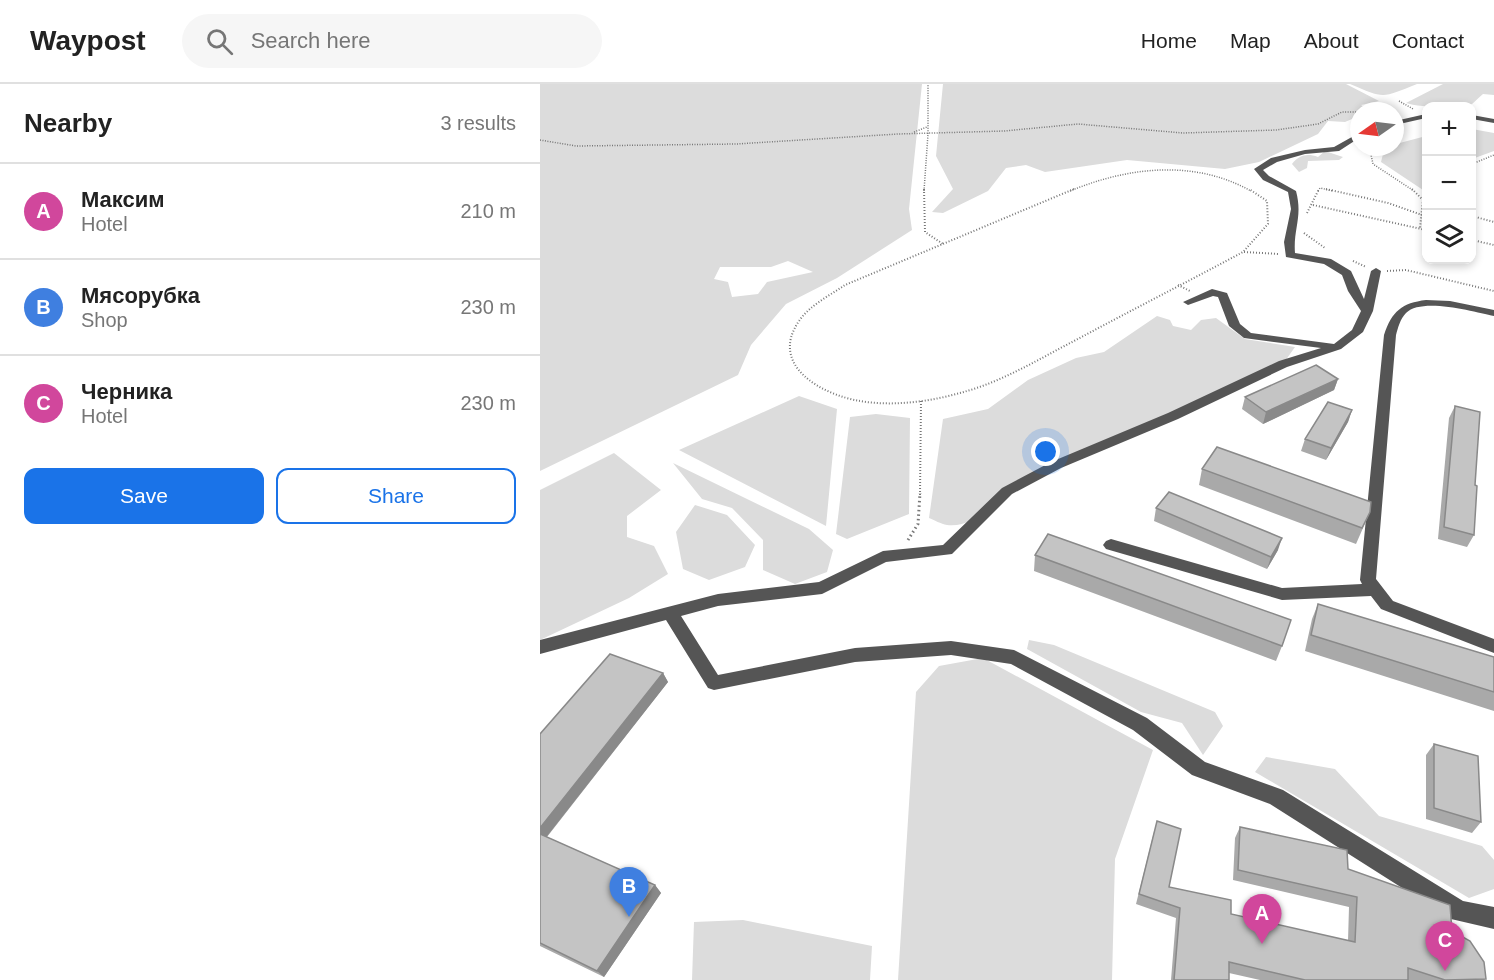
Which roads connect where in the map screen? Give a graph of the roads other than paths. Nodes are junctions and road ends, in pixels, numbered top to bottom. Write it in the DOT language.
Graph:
graph roads {
  1 [pos="1422,117"];
  2 [pos="1476,118"];
  3 [pos="1404,121"];
  4 [pos="1494,121"];
  5 [pos="1350,140"];
  6 [pos="1376,271"];
  7 [pos="1188,302"];
  8 [pos="1367,311"];
  9 [pos="1494,313"];
  10 [pos="1337,347"];
  11 [pos="1111,546"];
  12 [pos="1375,590"];
  13 [pos="669,612"];
  14 [pos="1494,646"];
  15 [pos="540,647"];
  16 [pos="1494,918"];
  1 -- 3 [label="lane"];
  2 -- 4 [label="lane"];
  5 -- 8 [label="lane"];
  6 -- 8 [label="lane"];
  7 -- 10 [label="lane"];
  8 -- 10 [label="lane"];
  9 -- 12 [label="lane"];
  10 -- 13 [label="lane"];
  11 -- 12 [label="lane"];
  12 -- 14 [label="lane"];
  13 -- 15 [label="lane"];
  13 -- 16 [label="lane"];
}
